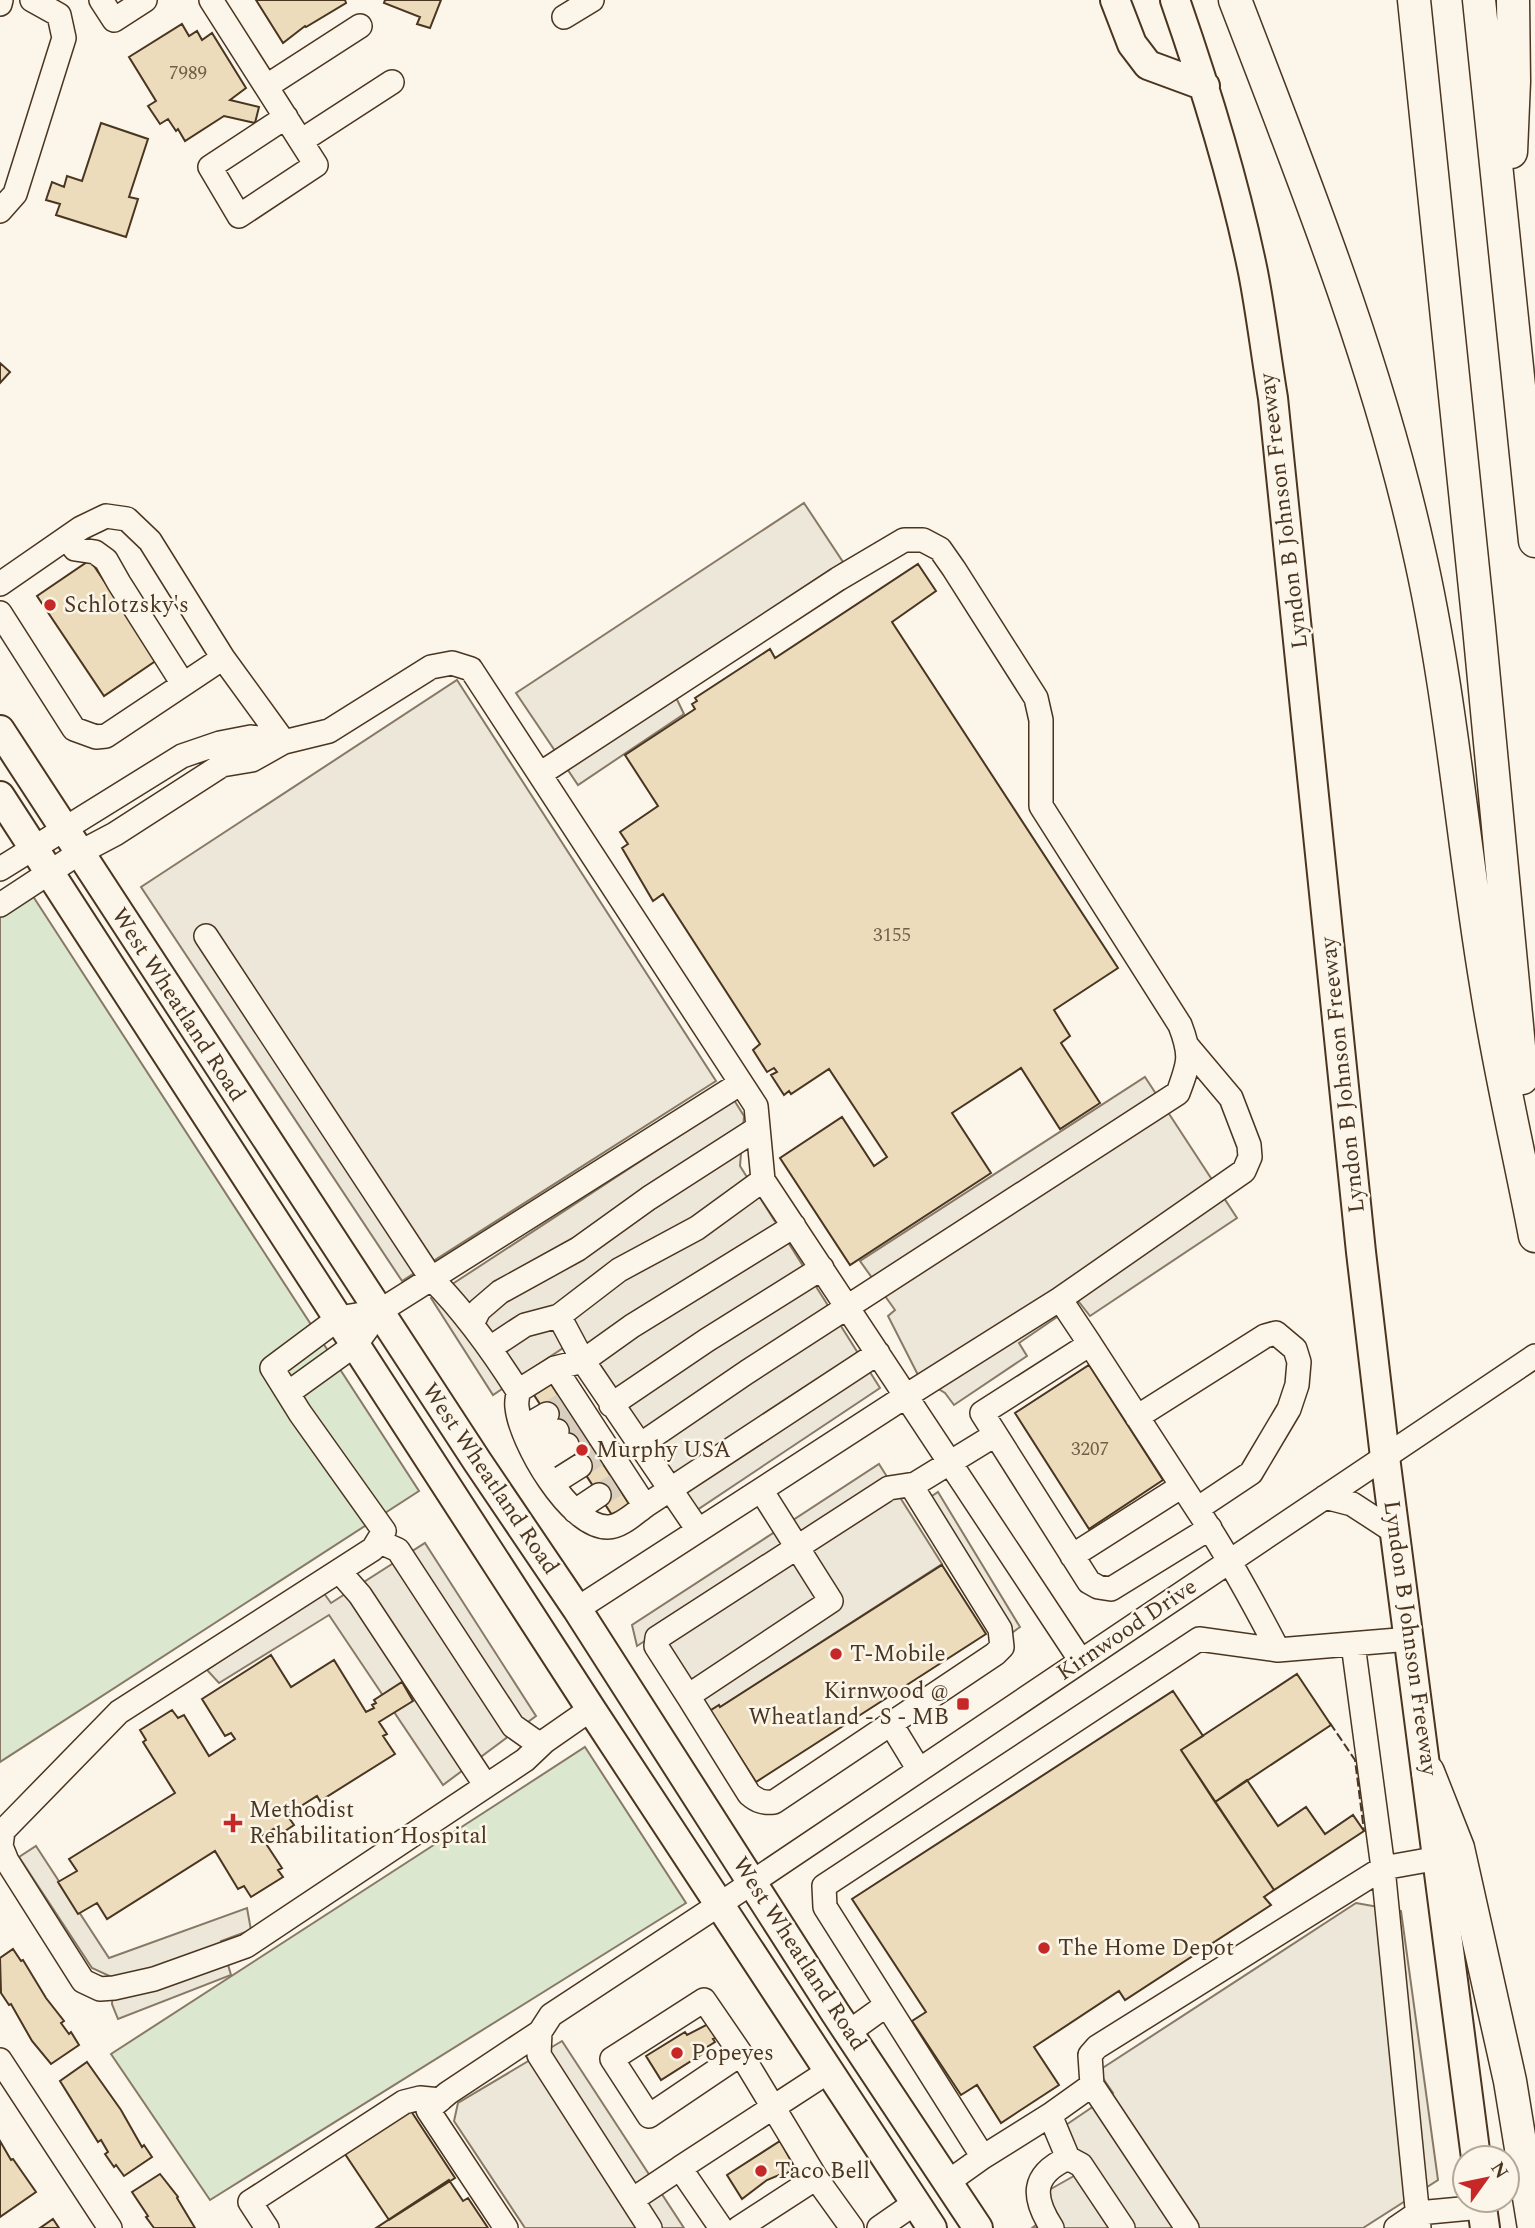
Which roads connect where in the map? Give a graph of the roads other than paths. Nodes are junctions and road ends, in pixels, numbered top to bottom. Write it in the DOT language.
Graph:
graph roads {
  1 [pos="32,0"];
  2 [pos="101,0"];
  3 [pos="145,0"];
  4 [pos="211,0"];
  5 [pos="592,0"];
  6 [pos="1115,0"];
  7 [pos="1175,0"];
  8 [pos="1235,0"];
  9 [pos="1391,0"];
  10 [pos="1414,0"];
  11 [pos="1479,0"];
  12 [pos="1513,0"];
  13 [pos="564,18"];
  14 [pos="360,26"];
  15 [pos="392,82"];
  16 [pos="267,86"];
  17 [pos="1205,86"];
  18 [pos="286,117"];
  19 [pos="301,141"];
  20 [pos="0,211"];
  21 [pos="1507,272"];
  22 [pos="1443,280"];
  23 [pos="66,538"];
  24 [pos="1535,541"];
  25 [pos="0,584"];
  26 [pos="0,613"];
  27 [pos="223,658"];
  28 [pos="183,684"];
  29 [pos="0,730"];
  30 [pos="284,742"];
  31 [pos="540,774"];
  32 [pos="0,796"];
  33 [pos="63,828"];
  34 [pos="33,848"];
  35 [pos="79,853"];
  36 [pos="0,869"];
  37 [pos="49,872"];
  38 [pos="0,905"];
  39 [pos="206,936"];
  40 [pos="1188,1047"];
  41 [pos="741,1083"];
  42 [pos="758,1128"];
  43 [pos="763,1180"];
  44 [pos="1535,1224"];
  45 [pos="794,1226"];
  46 [pos="1535,1236"];
  47 [pos="822,1268"];
  48 [pos="431,1278"];
  49 [pos="1060,1299"];
  50 [pos="848,1306"];
  51 [pos="380,1311"];
  52 [pos="559,1317"];
  53 [pos="339,1318"];
  54 [pos="472,1324"];
  55 [pos="356,1344"];
  56 [pos="1090,1344"];
  57 [pos="490,1348"];
  58 [pos="878,1353"];
  59 [pos="1535,1356"];
  60 [pos="583,1361"];
  61 [pos="555,1368"];
  62 [pos="518,1391"];
  63 [pos="288,1393"];
  64 [pos="906,1395"];
  65 [pos="611,1405"];
  66 [pos="1137,1417"];
  67 [pos="572,1421"];
  68 [pos="995,1435"];
  69 [pos="640,1445"];
  70 [pos="531,1446"];
  71 [pos="1385,1457"];
  72 [pos="950,1461"];
  73 [pos="604,1470"];
  74 [pos="915,1484"];
  75 [pos="1182,1486"];
  76 [pos="670,1489"];
  77 [pos="761,1490"];
  78 [pos="563,1497"];
  79 [pos="1325,1497"];
  80 [pos="645,1506"];
  81 [pos="1197,1509"];
  82 [pos="1210,1528"];
  83 [pos="698,1530"];
  84 [pos="1395,1532"];
  85 [pos="378,1541"];
  86 [pos="797,1548"];
  87 [pos="1072,1556"];
  88 [pos="1231,1560"];
  89 [pos="339,1571"];
  90 [pos="577,1609"];
  91 [pos="1410,1639"];
  92 [pos="1353,1644"];
  93 [pos="1278,1650"];
  94 [pos="1081,1661"];
  95 [pos="688,1696"];
  96 [pos="591,1709"];
  97 [pos="891,1724"];
  98 [pos="540,1745"];
  99 [pos="919,1770"];
  100 [pos="1428,1772"];
  101 [pos="486,1786"];
  102 [pos="1439,1858"];
  103 [pos="1383,1868"];
  104 [pos="753,1881"];
  105 [pos="720,1904"];
  106 [pos="885,2006"];
  107 [pos="540,2032"];
  108 [pos="849,2032"];
  109 [pos="741,2054"];
  110 [pos="0,2060"];
  111 [pos="830,2071"];
  112 [pos="1092,2085"];
  113 [pos="440,2100"];
  114 [pos="773,2109"];
  115 [pos="1050,2115"];
  116 [pos="1474,2144"];
  117 [pos="983,2157"];
  118 [pos="1068,2158"];
  119 [pos="680,2168"];
  120 [pos="816,2178"];
  121 [pos="948,2182"];
  122 [pos="632,2200"];
  123 [pos="915,2203"];
  124 [pos="1469,2214"];
  125 [pos="1419,2221"];
  126 [pos="110,2228"];
  127 [pos="267,2228"];
  128 [pos="506,2228"];
  129 [pos="650,2228"];
  130 [pos="721,2228"];
  131 [pos="739,2228"];
  132 [pos="852,2228"];
  133 [pos="879,2228"];
  134 [pos="932,2228"];
  135 [pos="978,2228"];
  136 [pos="1052,2228"];
  137 [pos="1123,2228"];
  138 [pos="1186,2228"];
  139 [pos="1396,2228"];
  140 [pos="1534,2228"];
  1 -- 20 [label="street"];
  2 -- 3 [label="street"];
  4 -- 16 [label="street"];
  5 -- 13 [label="street"];
  6 -- 17 [label="main road"];
  7 -- 17 [label="main road, Lyndon B Johnson Freeway"];
  8 -- 46 [label="highway"];
  9 -- 22 [label="highway"];
  10 -- 22 [label="highway"];
  11 -- 21 [label="highway"];
  12 -- 21 [label="highway"];
  14 -- 16 [label="street"];
  15 -- 19 [label="street"];
  16 -- 18 [label="street"];
  17 -- 71 [label="main road, Lyndon B Johnson Freeway"];
  18 -- 19 [label="street"];
  18 -- 19 [label="street"];
  21 -- 24 [label="highway"];
  22 -- 44 [label="highway"];
  23 -- 25 [label="street"];
  23 -- 27 [label="street"];
  23 -- 28 [label="street"];
  26 -- 28 [label="street"];
  27 -- 28 [label="street"];
  27 -- 30 [label="street"];
  29 -- 33 [label="main road, West Wheatland Road"];
  30 -- 31 [label="street"];
  30 -- 33 [label="street"];
  30 -- 35 [label="street"];
  31 -- 40 [label="street"];
  31 -- 41 [label="street"];
  32 -- 34 [label="main road, West Wheatland Road"];
  33 -- 34 [label="street"];
  33 -- 35 [label="main road, West Wheatland Road"];
  34 -- 36 [label="street"];
  34 -- 37 [label="main road, West Wheatland Road"];
  35 -- 37 [label="street"];
  35 -- 51 [label="main road, West Wheatland Road"];
  37 -- 38 [label="street"];
  37 -- 53 [label="main road, West Wheatland Road"];
  39 -- 48 [label="street"];
  40 -- 49 [label="street"];
  40 -- 50 [label="street"];
  41 -- 42 [label="street"];
  41 -- 48 [label="street"];
  42 -- 43 [label="street"];
  42 -- 54 [label="street"];
  43 -- 45 [label="street"];
  43 -- 52 [label="street"];
  45 -- 47 [label="street"];
  45 -- 60 [label="street"];
  47 -- 50 [label="street"];
  47 -- 65 [label="street"];
  48 -- 51 [label="street"];
  48 -- 54 [label="street"];
  49 -- 56 [label="street"];
  49 -- 64 [label="street"];
  50 -- 58 [label="street"];
  50 -- 69 [label="street"];
  51 -- 53 [label="street"];
  51 -- 55 [label="street"];
  51 -- 90 [label="main road, West Wheatland Road"];
  52 -- 57 [label="street"];
  52 -- 60 [label="street"];
  53 -- 55 [label="main road, West Wheatland Road"];
  53 -- 63 [label="street"];
  54 -- 57 [label="street"];
  55 -- 63 [label="street"];
  55 -- 96 [label="main road, West Wheatland Road"];
  56 -- 66 [label="street"];
  56 -- 68 [label="street"];
  57 -- 62 [label="street"];
  58 -- 64 [label="street"];
  58 -- 76 [label="street"];
  59 -- 71 [label="street, Kirnwood Drive"];
  60 -- 61 [label="street"];
  60 -- 65 [label="street"];
  61 -- 62 [label="street"];
  61 -- 67 [label="street"];
  62 -- 70 [label="street"];
  63 -- 85 [label="street"];
  64 -- 72 [label="street"];
  64 -- 77 [label="street"];
  65 -- 69 [label="street"];
  66 -- 75 [label="street"];
  66 -- 81 [label="street"];
  67 -- 70 [label="street"];
  67 -- 70 [label="street"];
  67 -- 73 [label="street"];
  68 -- 72 [label="street"];
  68 -- 87 [label="street"];
  69 -- 76 [label="street"];
  70 -- 78 [label="street"];
  71 -- 79 [label="street, Kirnwood Drive"];
  71 -- 84 [label="main road, Lyndon B Johnson Freeway"];
  72 -- 74 [label="street"];
  72 -- 94 [label="street"];
  73 -- 78 [label="street"];
  73 -- 78 [label="street"];
  73 -- 80 [label="street"];
  74 -- 86 [label="street"];
  74 -- 97 [label="street"];
  75 -- 81 [label="street"];
  75 -- 87 [label="street"];
  76 -- 80 [label="street"];
  76 -- 83 [label="street"];
  77 -- 83 [label="street"];
  77 -- 86 [label="street"];
  78 -- 80 [label="street"];
  79 -- 84 [label="street"];
  79 -- 88 [label="street, Kirnwood Drive"];
  81 -- 82 [label="street"];
  82 -- 87 [label="street"];
  82 -- 88 [label="street"];
  83 -- 90 [label="street"];
  84 -- 91 [label="main road, Lyndon B Johnson Freeway"];
  85 -- 89 [label="street"];
  85 -- 98 [label="street"];
  86 -- 95 [label="street"];
  86 -- 95 [label="street"];
  88 -- 93 [label="street"];
  88 -- 94 [label="street, Kirnwood Drive"];
  89 -- 101 [label="street"];
  89 -- 101 [label="street"];
  90 -- 104 [label="main road, West Wheatland Road"];
  91 -- 92 [label="street"];
  91 -- 100 [label="main road, Lyndon B Johnson Freeway"];
  92 -- 93 [label="street"];
  92 -- 103 [label="street"];
  93 -- 106 [label="street"];
  94 -- 99 [label="street, Kirnwood Drive"];
  95 -- 97 [label="street"];
  96 -- 98 [label="street"];
  96 -- 105 [label="main road, West Wheatland Road"];
  97 -- 99 [label="street"];
  98 -- 101 [label="street"];
  99 -- 104 [label="street, Kirnwood Drive"];
  100 -- 102 [label="main road, Lyndon B Johnson Freeway"];
  100 -- 140 [label="highway"];
  102 -- 103 [label="street"];
  102 -- 116 [label="main road, Lyndon B Johnson Freeway"];
  103 -- 112 [label="street"];
  103 -- 125 [label="street"];
  104 -- 105 [label="street, Kirnwood Drive"];
  104 -- 108 [label="main road, West Wheatland Road"];
  105 -- 107 [label="street, Kirnwood Drive"];
  105 -- 111 [label="main road, West Wheatland Road"];
  106 -- 108 [label="street"];
  106 -- 117 [label="street"];
  107 -- 113 [label="street, Kirnwood Drive"];
  107 -- 122 [label="street"];
  108 -- 121 [label="main road, West Wheatland Road"];
  109 -- 109 [label="street"];
  109 -- 114 [label="street"];
  110 -- 126 [label="street"];
  111 -- 114 [label="street"];
  111 -- 123 [label="main road, West Wheatland Road"];
  112 -- 115 [label="street"];
  112 -- 138 [label="street"];
  113 -- 127 [label="street"];
  113 -- 128 [label="street"];
  114 -- 119 [label="street"];
  114 -- 120 [label="street"];
  115 -- 117 [label="street"];
  115 -- 118 [label="street"];
  117 -- 121 [label="street"];
  118 -- 136 [label="street"];
  118 -- 137 [label="street"];
  119 -- 122 [label="street"];
  119 -- 130 [label="street"];
  120 -- 131 [label="street"];
  120 -- 132 [label="street"];
  121 -- 123 [label="main road"];
  121 -- 135 [label="main road, West Wheatland Road"];
  122 -- 129 [label="street"];
  123 -- 133 [label="street"];
  123 -- 134 [label="main road, West Wheatland Road"];
  124 -- 125 [label="street"];
  125 -- 139 [label="street"];
}
